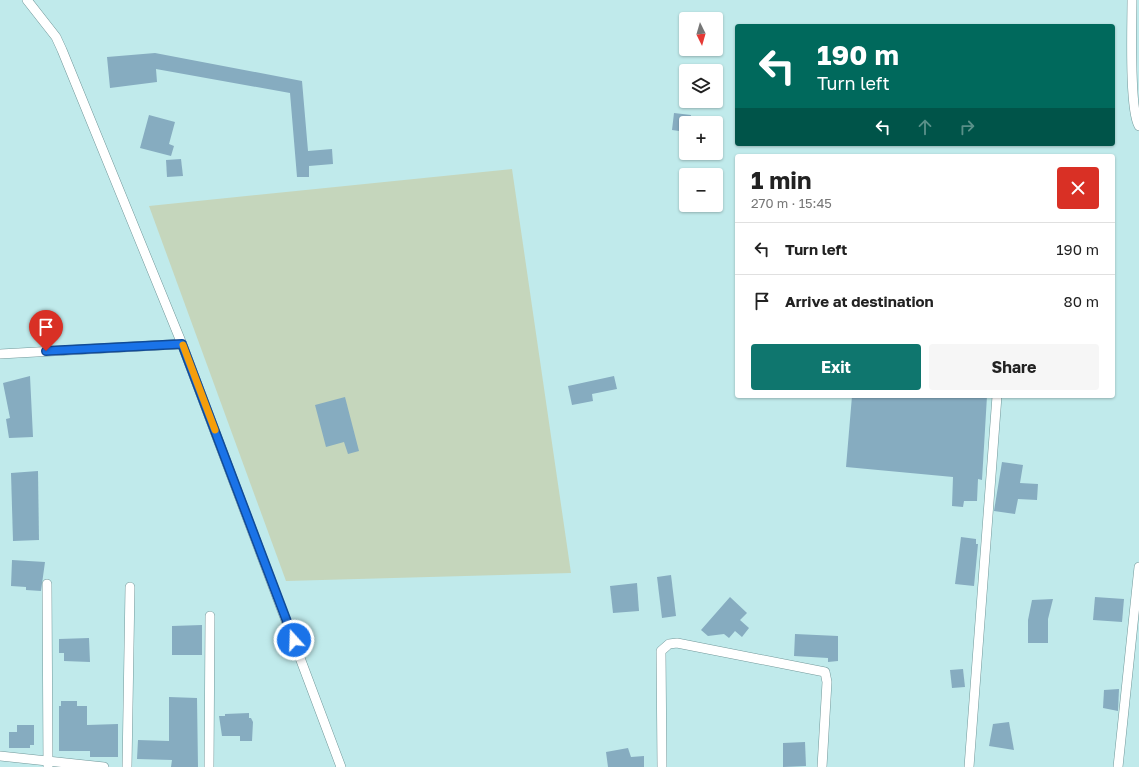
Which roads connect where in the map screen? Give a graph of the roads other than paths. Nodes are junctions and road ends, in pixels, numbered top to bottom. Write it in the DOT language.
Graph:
graph roads {
  1 [pos="27,0"];
  2 [pos="1132,0"];
  3 [pos="1136,81"];
  4 [pos="1139,126"];
  5 [pos="182,344"];
  6 [pos="0,354"];
  7 [pos="997,398"];
  8 [pos="1139,568"];
  9 [pos="47,584"];
  10 [pos="130,588"];
  11 [pos="210,616"];
  12 [pos="0,756"];
  13 [pos="48,764"];
  14 [pos="104,767"];
  15 [pos="127,767"];
  16 [pos="210,767"];
  17 [pos="341,767"];
  18 [pos="662,767"];
  19 [pos="822,767"];
  20 [pos="969,767"];
  21 [pos="1118,767"];
  1 -- 5 [label="street"];
  2 -- 3 [label="street"];
  3 -- 4 [label="street"];
  5 -- 6 [label="street"];
  5 -- 17 [label="street"];
  7 -- 20 [label="street"];
  8 -- 21 [label="street"];
  9 -- 13 [label="street"];
  10 -- 15 [label="street"];
  11 -- 16 [label="street"];
  12 -- 13 [label="street"];
  13 -- 14 [label="street"];
  18 -- 19 [label="street"];
}
